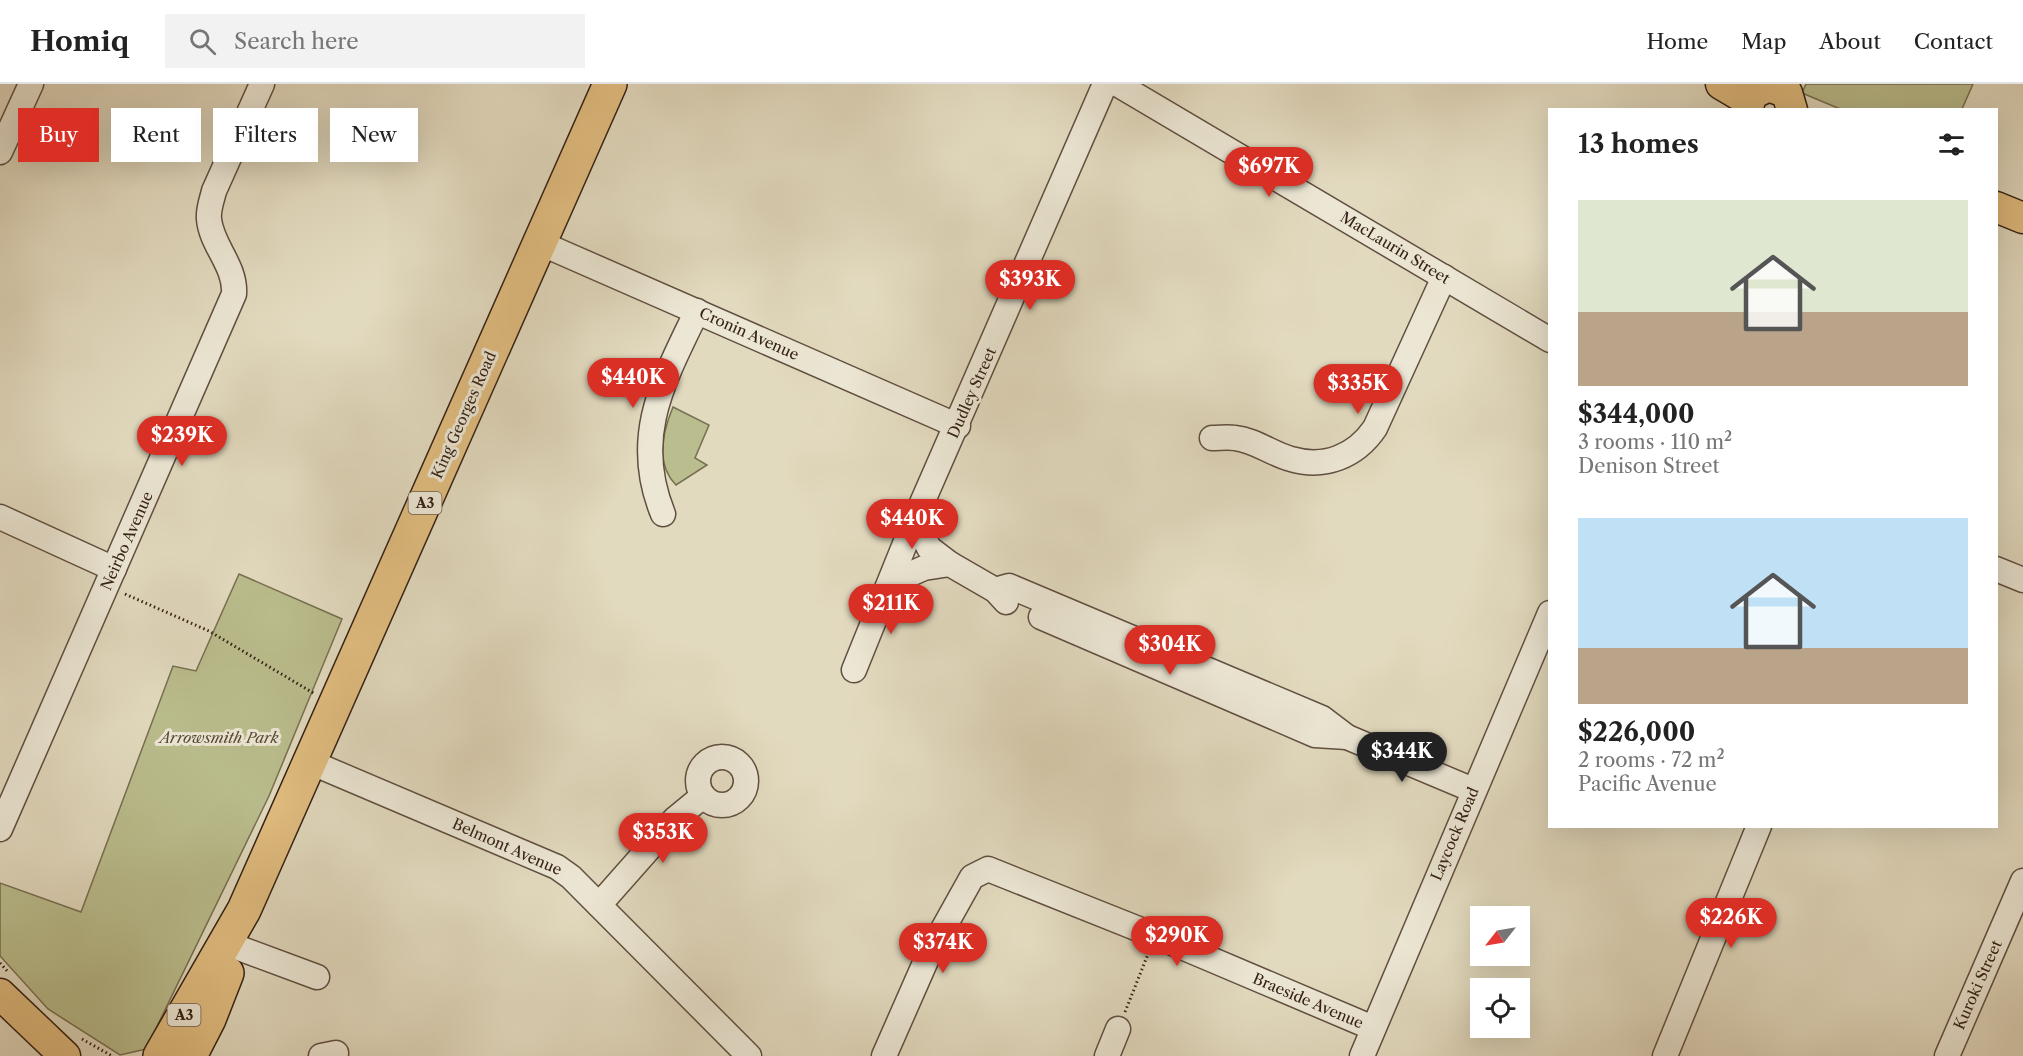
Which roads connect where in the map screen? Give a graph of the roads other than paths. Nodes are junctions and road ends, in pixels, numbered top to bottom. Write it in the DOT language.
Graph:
graph roads {
  1 [pos="30,84"];
  2 [pos="262,84"];
  3 [pos="610,84"];
  4 [pos="1105,84"];
  5 [pos="1117,84"];
  6 [pos="1721,84"];
  7 [pos="1786,94"];
  8 [pos="1748,105"];
  9 [pos="0,152"];
  10 [pos="1998,208"];
  11 [pos="2023,218"];
  12 [pos="540,243"];
  13 [pos="1444,277"];
  14 [pos="697,311"];
  15 [pos="1548,339"];
  16 [pos="958,426"];
  17 [pos="1212,438"];
  18 [pos="663,514"];
  19 [pos="0,517"];
  20 [pos="915,519"];
  21 [pos="950,564"];
  22 [pos="1998,570"];
  23 [pos="2023,580"];
  24 [pos="117,581"];
  25 [pos="890,583"];
  26 [pos="1548,618"];
  27 [pos="854,670"];
  28 [pos="310,762"];
  29 [pos="1473,790"];
  30 [pos="703,796"];
  31 [pos="1758,828"];
  32 [pos="0,829"];
  33 [pos="2023,881"];
  34 [pos="599,905"];
  35 [pos="244,910"];
  36 [pos="236,947"];
  37 [pos="317,977"];
  38 [pos="0,994"];
  39 [pos="1373,1028"];
  40 [pos="1118,1029"];
  41 [pos="65,1056"];
  42 [pos="160,1056"];
  43 [pos="190,1056"];
  44 [pos="749,1056"];
  45 [pos="884,1056"];
  46 [pos="1107,1056"];
  47 [pos="1362,1056"];
  48 [pos="1665,1056"];
  49 [pos="1947,1056"];
  1 -- 9 [label="street"];
  2 -- 24 [label="street, Neirbo Avenue"];
  3 -- 12 [label="highway, King Georges Road / A3"];
  4 -- 16 [label="street, Dudley Street"];
  5 -- 13 [label="street, MacLaurin Street"];
  6 -- 8 [label="main road"];
  7 -- 8 [label="main road"];
  10 -- 11 [label="main road"];
  12 -- 14 [label="street, Cronin Avenue"];
  12 -- 28 [label="highway, King Georges Road / A3"];
  13 -- 15 [label="street, MacLaurin Street"];
  13 -- 17 [label="street"];
  14 -- 16 [label="street, Cronin Avenue"];
  14 -- 18 [label="street"];
  16 -- 20 [label="street, Dudley Street"];
  19 -- 24 [label="street"];
  20 -- 21 [label="street"];
  20 -- 25 [label="street, Dudley Street"];
  21 -- 25 [label="street"];
  21 -- 29 [label="street"];
  22 -- 23 [label="street"];
  24 -- 32 [label="street, Neirbo Avenue"];
  25 -- 27 [label="street, Dudley Street"];
  26 -- 29 [label="street, Laycock Road"];
  28 -- 34 [label="street, Belmont Avenue"];
  28 -- 35 [label="highway, King Georges Road / A3"];
  29 -- 39 [label="street, Laycock Road"];
  30 -- 34 [label="street"];
  31 -- 48 [label="street"];
  33 -- 49 [label="street, Kuroki Street"];
  34 -- 44 [label="street, Belmont Avenue"];
  35 -- 36 [label="highway, King Georges Road / A3"];
  35 -- 42 [label="highway, King Georges Road / A3"];
  36 -- 37 [label="street"];
  36 -- 43 [label="highway, King Georges Road / A3"];
  38 -- 41 [label="main road"];
  39 -- 45 [label="street, Braeside Avenue"];
  39 -- 47 [label="street, Laycock Road"];
  40 -- 46 [label="street"];
}
